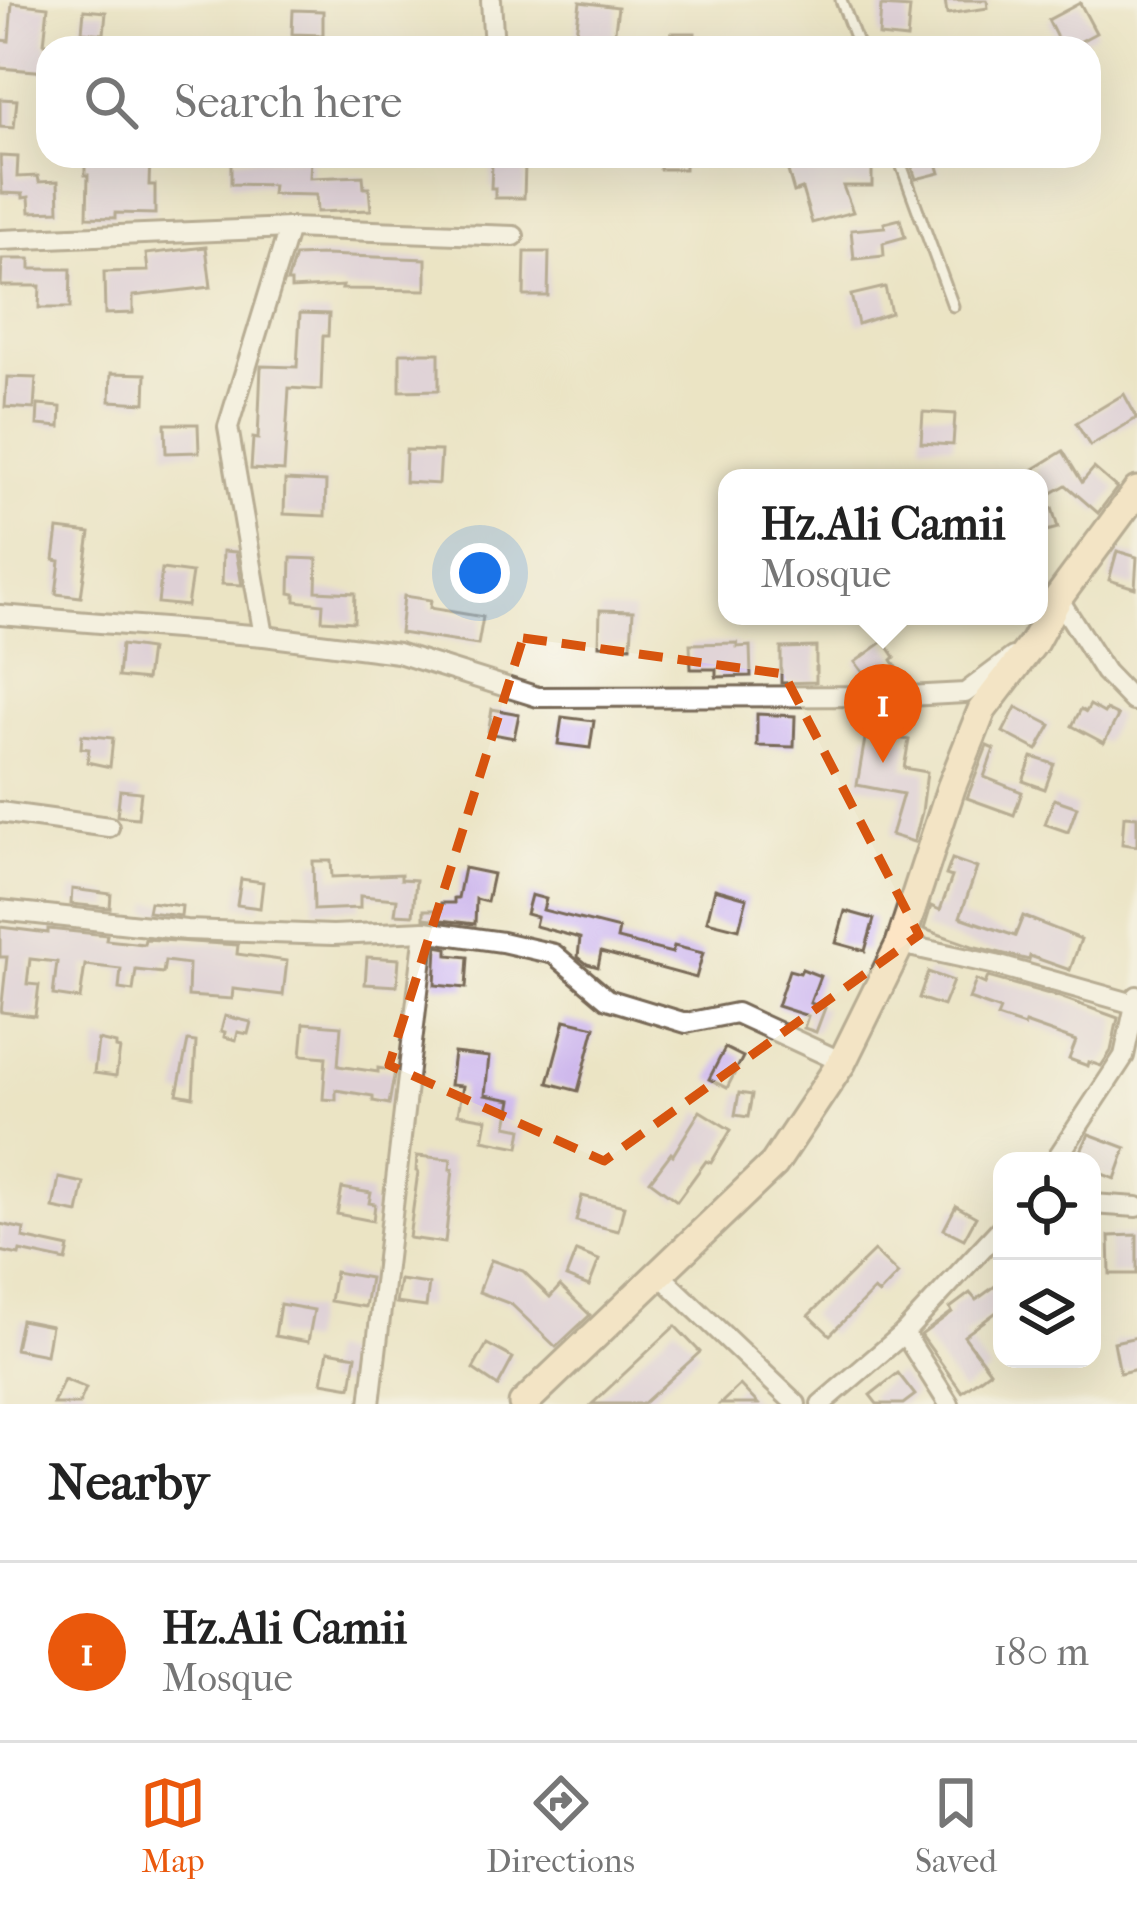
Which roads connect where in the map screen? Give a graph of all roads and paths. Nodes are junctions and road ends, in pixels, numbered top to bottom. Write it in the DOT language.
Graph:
graph roads {
  1 [pos="491,0"];
  2 [pos="842,0"];
  3 [pos="493,36"];
  4 [pos="855,36"];
  5 [pos="902,168"];
  6 [pos="289,228"];
  7 [pos="514,236"];
  8 [pos="0,240"];
  9 [pos="953,306"];
  10 [pos="1137,491"];
  11 [pos="1058,598"];
  12 [pos="0,615"];
  13 [pos="1048,616"];
  14 [pos="1043,625"];
  15 [pos="264,636"];
  16 [pos="1034,642"];
  17 [pos="1137,701"];
  18 [pos="0,812"];
  19 [pos="109,827"];
  20 [pos="0,910"];
  21 [pos="425,931"];
  22 [pos="900,944"];
  23 [pos="1136,1000"];
  24 [pos="842,1062"];
  25 [pos="1060,1152"];
  26 [pos="1101,1205"];
  27 [pos="1137,1207"];
  28 [pos="993,1237"];
  29 [pos="659,1274"];
  30 [pos="904,1333"];
  31 [pos="370,1404"];
  32 [pos="524,1404"];
  33 [pos="796,1404"];
  34 [pos="821,1404"];
  35 [pos="949,1404"];
  1 -- 3 [label="street"];
  2 -- 4 [label="lane"];
  5 -- 9 [label="lane"];
  6 -- 7 [label="street"];
  6 -- 8 [label="street"];
  6 -- 15 [label="street"];
  10 -- 11 [label="street"];
  11 -- 13 [label="street"];
  11 -- 17 [label="street"];
  12 -- 15 [label="street"];
  14 -- 16 [label="street"];
  15 -- 16 [label="street"];
  16 -- 22 [label="street"];
  18 -- 19 [label="street"];
  20 -- 21 [label="street"];
  21 -- 24 [label="street"];
  21 -- 31 [label="street"];
  22 -- 23 [label="street"];
  22 -- 24 [label="street"];
  23 -- 25 [label="street"];
  24 -- 29 [label="street"];
  26 -- 27 [label="street"];
  28 -- 30 [label="street"];
  29 -- 32 [label="street"];
  29 -- 33 [label="street"];
  30 -- 34 [label="street"];
  30 -- 35 [label="street"];
}
